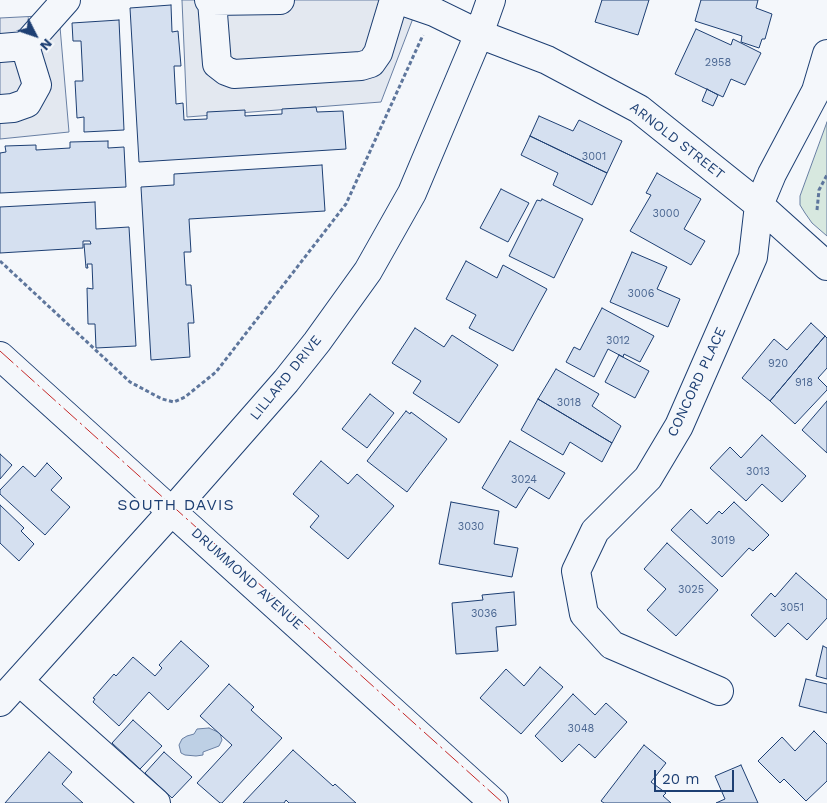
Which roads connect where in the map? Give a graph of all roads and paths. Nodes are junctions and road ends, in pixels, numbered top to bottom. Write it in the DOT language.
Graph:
graph roads {
  1 [pos="66,0"];
  2 [pos="211,0"];
  3 [pos="280,0"];
  4 [pos="394,0"];
  5 [pos="399,0"];
  6 [pos="491,0"];
  7 [pos="434,12"];
  8 [pos="479,34"];
  9 [pos="12,47"];
  10 [pos="827,54"];
  11 [pos="0,109"];
  12 [pos="827,175"];
  13 [pos="759,205"];
  14 [pos="817,210"];
  15 [pos="0,261"];
  16 [pos="827,266"];
  17 [pos="0,356"];
  18 [pos="172,512"];
  19 [pos="19,680"];
  20 [pos="719,692"];
  21 [pos="0,702"];
  22 [pos="156,803"];
  23 [pos="494,803"];
  1 -- 9 [label="street"];
  2 -- 3 [label="street"];
  2 -- 4 [label="street"];
  5 -- 7 [label="street, ARNOLD STREET"];
  6 -- 8 [label="street, LILLARD DRIVE"];
  7 -- 8 [label="street, ARNOLD STREET"];
  7 -- 15 [label="path"];
  8 -- 13 [label="street, ARNOLD STREET"];
  8 -- 18 [label="street, LILLARD DRIVE"];
  9 -- 11 [label="street"];
  10 -- 13 [label="street, CONCORD PLACE"];
  12 -- 14 [label="path"];
  13 -- 16 [label="street, ARNOLD STREET"];
  13 -- 20 [label="street, CONCORD PLACE"];
  17 -- 18 [label="street, DRUMMOND AVENUE"];
  18 -- 19 [label="street, LILLARD DRIVE"];
  18 -- 23 [label="street, DRUMMOND AVENUE"];
  19 -- 21 [label="street, LILLARD DRIVE"];
  19 -- 22 [label="street"];
}
